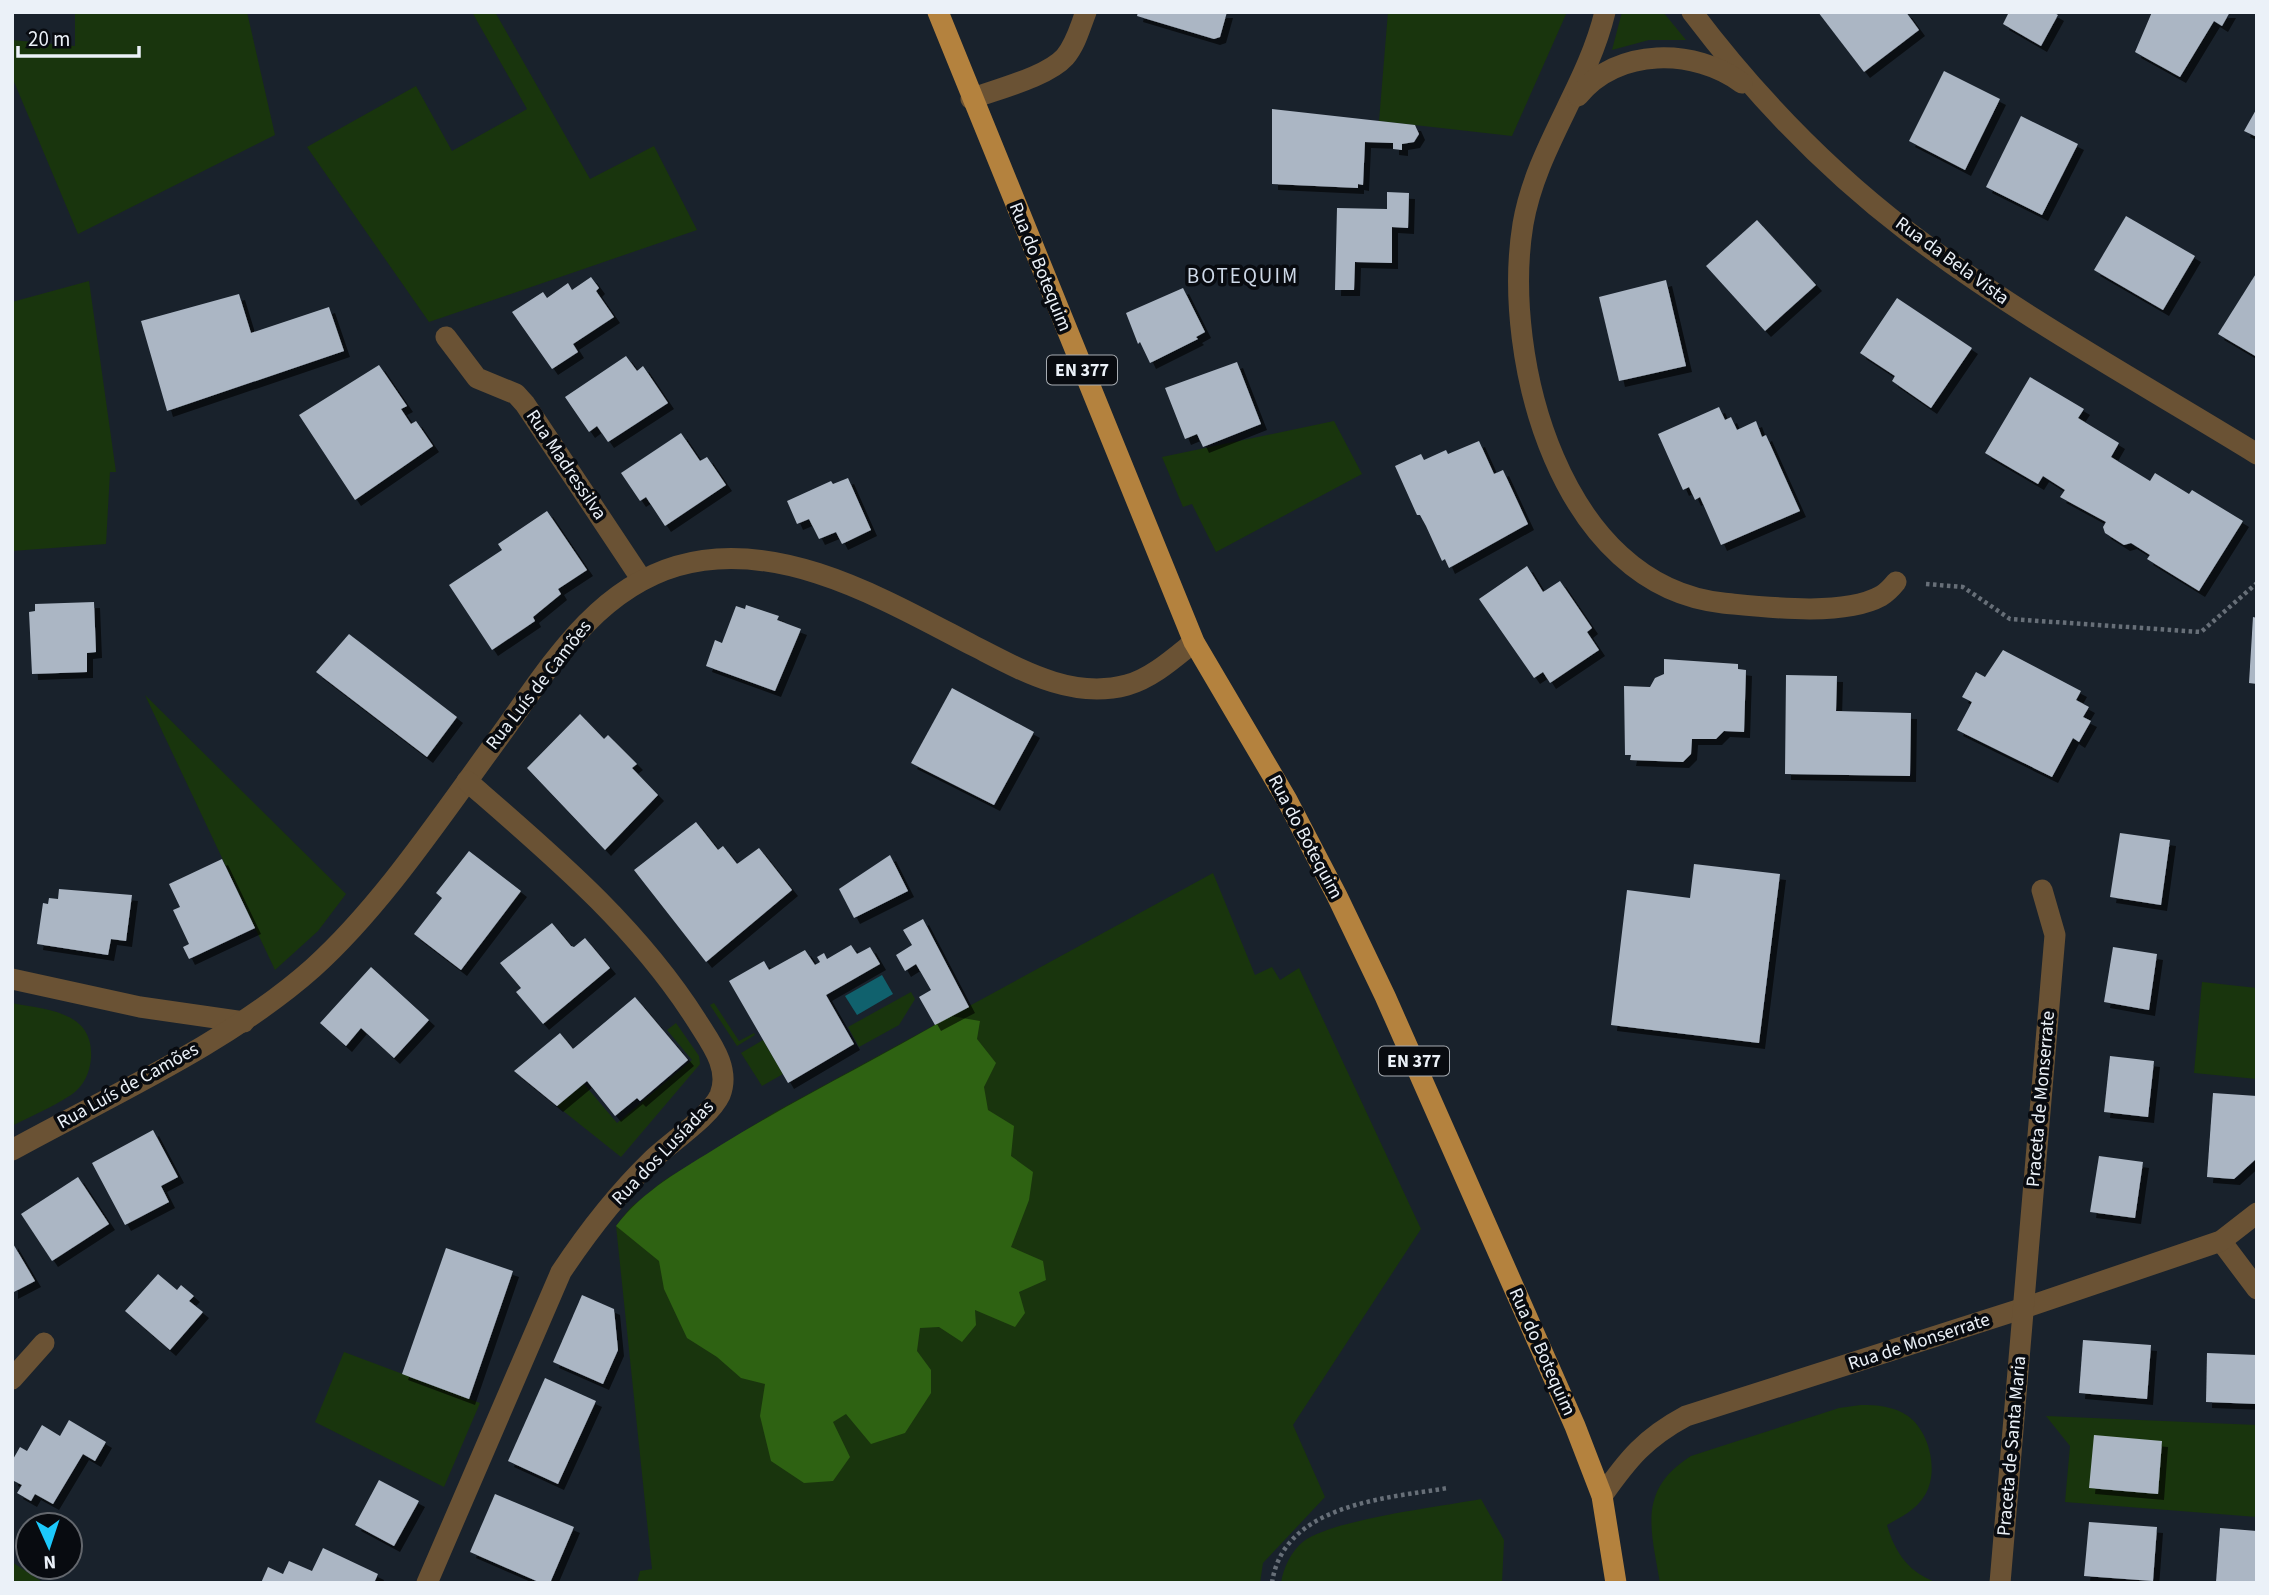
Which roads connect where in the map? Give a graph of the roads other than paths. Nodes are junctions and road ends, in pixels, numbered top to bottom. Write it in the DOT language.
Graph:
graph roads {
  1 [pos="938,12"];
  2 [pos="1086,12"];
  3 [pos="1605,12"];
  4 [pos="1692,12"];
  5 [pos="971,99"];
  6 [pos="1764,99"];
  7 [pos="1561,116"];
  8 [pos="446,337"];
  9 [pos="2257,454"];
  10 [pos="642,580"];
  11 [pos="1896,582"];
  12 [pos="1194,642"];
  13 [pos="467,781"];
  14 [pos="2042,890"];
  15 [pos="12,979"];
  16 [pos="244,1022"];
  17 [pos="12,1150"];
  18 [pos="2257,1213"];
  19 [pos="2221,1241"];
  20 [pos="2257,1289"];
  21 [pos="2024,1308"];
  22 [pos="44,1343"];
  23 [pos="12,1379"];
  24 [pos="1602,1496"];
  25 [pos="426,1583"];
  26 [pos="1616,1583"];
  27 [pos="2000,1583"];
  1 -- 5 [label="main road, EN 377"];
  2 -- 5 [label="street"];
  3 -- 7 [label="street"];
  4 -- 6 [label="street, Rua da Bela Vista"];
  5 -- 12 [label="main road, Rua do Botequim / EN 377"];
  6 -- 7 [label="street"];
  6 -- 9 [label="street, Rua da Bela Vista"];
  7 -- 11 [label="street"];
  8 -- 10 [label="street, Rua Madressilva"];
  10 -- 12 [label="street, Rua Luís de Camões"];
  10 -- 13 [label="street, Rua Luís de Camões"];
  12 -- 24 [label="main road, Rua do Botequim / EN 377"];
  13 -- 16 [label="street, Rua Luís de Camões"];
  13 -- 25 [label="street, Rua dos Lusíadas"];
  14 -- 21 [label="street, Praceta de Monserrate"];
  15 -- 16 [label="street, Rua Luís de Camões"];
  16 -- 17 [label="street, Rua Luís de Camões"];
  18 -- 19 [label="street, Rua de Monserrate"];
  19 -- 20 [label="street"];
  19 -- 21 [label="street, Rua de Monserrate"];
  21 -- 24 [label="street, Rua de Monserrate"];
  21 -- 27 [label="street, Praceta de Santa Maria"];
  22 -- 23 [label="street"];
  24 -- 26 [label="main road, Rua do Botequim / EN 377"];
}
